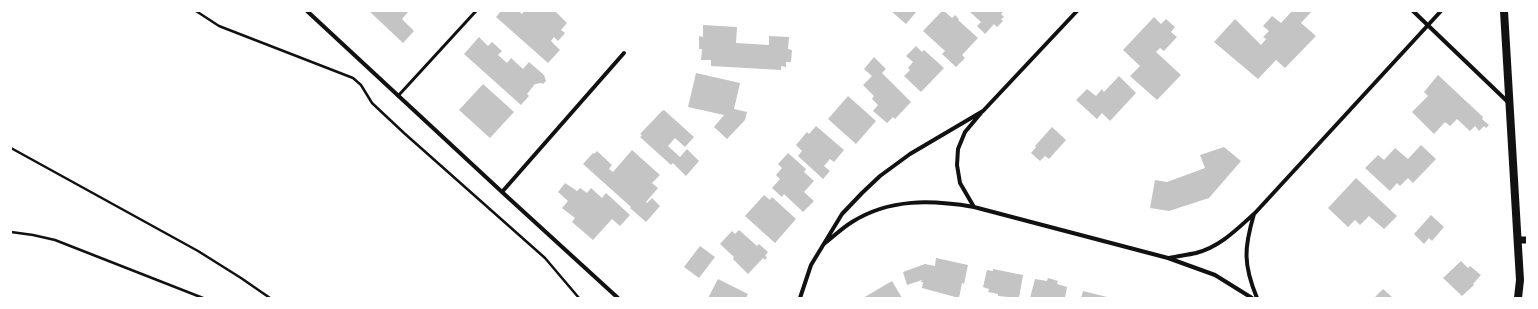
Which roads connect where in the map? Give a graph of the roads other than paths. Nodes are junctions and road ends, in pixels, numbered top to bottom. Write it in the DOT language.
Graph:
graph roads {
  1 [pos="307,11"];
  2 [pos="476,11"];
  3 [pos="1077,11"];
  4 [pos="1413,11"];
  5 [pos="1441,11"];
  6 [pos="1504,11"];
  7 [pos="1429,25"];
  8 [pos="624,53"];
  9 [pos="398,96"];
  10 [pos="1510,104"];
  11 [pos="983,111"];
  12 [pos="502,192"];
  13 [pos="974,208"];
  14 [pos="1255,213"];
  15 [pos="1518,240"];
  16 [pos="1527,240"];
  17 [pos="824,244"];
  18 [pos="1168,258"];
  19 [pos="1520,296"];
  20 [pos="618,298"];
  21 [pos="800,298"];
  22 [pos="1252,298"];
  23 [pos="1257,298"];
  1 -- 9 [label="street"];
  2 -- 9 [label="lane"];
  3 -- 11 [label="street"];
  4 -- 7 [label="street"];
  5 -- 7 [label="street"];
  6 -- 10 [label="main road"];
  7 -- 10 [label="street"];
  7 -- 14 [label="street"];
  8 -- 12 [label="street"];
  9 -- 12 [label="street"];
  10 -- 15 [label="main road"];
  11 -- 13 [label="street"];
  11 -- 17 [label="street"];
  12 -- 20 [label="street"];
  13 -- 17 [label="street"];
  13 -- 18 [label="street"];
  14 -- 18 [label="street"];
  14 -- 23 [label="street"];
  15 -- 16 [label="street"];
  15 -- 19 [label="main road"];
  17 -- 21 [label="street"];
  18 -- 22 [label="street"];
}
